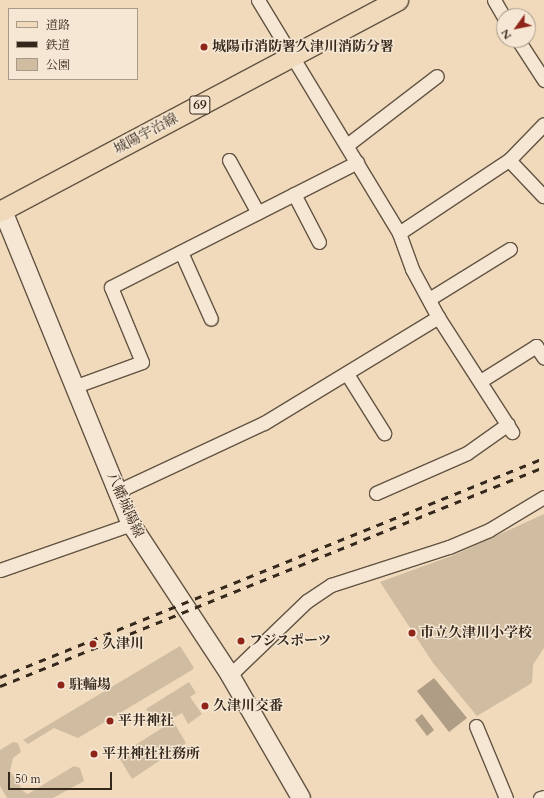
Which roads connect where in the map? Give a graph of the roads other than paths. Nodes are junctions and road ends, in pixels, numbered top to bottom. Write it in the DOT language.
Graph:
graph roads {
  1 [pos="258,0"];
  2 [pos="398,0"];
  3 [pos="523,48"];
  4 [pos="294,55"];
  5 [pos="437,76"];
  6 [pos="544,80"];
  7 [pos="544,124"];
  8 [pos="347,145"];
  9 [pos="230,160"];
  10 [pos="509,160"];
  11 [pos="358,162"];
  12 [pos="294,194"];
  13 [pos="543,196"];
  14 [pos="1,211"];
  15 [pos="258,213"];
  16 [pos="399,233"];
  17 [pos="319,242"];
  18 [pos="510,248"];
  19 [pos="181,252"];
  20 [pos="430,299"];
  21 [pos="438,317"];
  22 [pos="211,319"];
  23 [pos="544,358"];
  24 [pos="347,374"];
  25 [pos="482,380"];
  26 [pos="76,386"];
  27 [pos="384,433"];
  28 [pos="118,491"];
  29 [pos="376,493"];
  30 [pos="544,497"];
  31 [pos="131,524"];
  32 [pos="0,570"];
  33 [pos="230,675"];
  34 [pos="476,726"];
  35 [pos="544,797"];
  36 [pos="301,798"];
  37 [pos="506,798"];
  38 [pos="540,798"];
  1 -- 4 [label="street"];
  2 -- 4 [label="main road, 城陽宇治線 / 69"];
  3 -- 6 [label="street"];
  4 -- 8 [label="street"];
  4 -- 14 [label="main road, 城陽宇治線 / 69"];
  5 -- 8 [label="street"];
  7 -- 10 [label="street"];
  8 -- 11 [label="street"];
  9 -- 15 [label="street"];
  10 -- 13 [label="street"];
  10 -- 16 [label="street"];
  11 -- 12 [label="street"];
  11 -- 16 [label="street"];
  12 -- 15 [label="street"];
  12 -- 17 [label="street"];
  14 -- 26 [label="main road, 八幡城陽線"];
  15 -- 19 [label="street"];
  16 -- 20 [label="street"];
  18 -- 20 [label="street"];
  19 -- 22 [label="street"];
  19 -- 26 [label="street"];
  20 -- 21 [label="street"];
  21 -- 24 [label="street"];
  21 -- 25 [label="street"];
  23 -- 25 [label="street"];
  24 -- 27 [label="street"];
  24 -- 28 [label="street"];
  25 -- 29 [label="street"];
  26 -- 28 [label="main road, 八幡城陽線"];
  28 -- 31 [label="main road, 八幡城陽線"];
  30 -- 33 [label="street"];
  31 -- 32 [label="street"];
  31 -- 33 [label="main road, 八幡城陽線"];
  33 -- 36 [label="main road, 八幡城陽線"];
  34 -- 37 [label="street"];
  35 -- 38 [label="street"];
}
